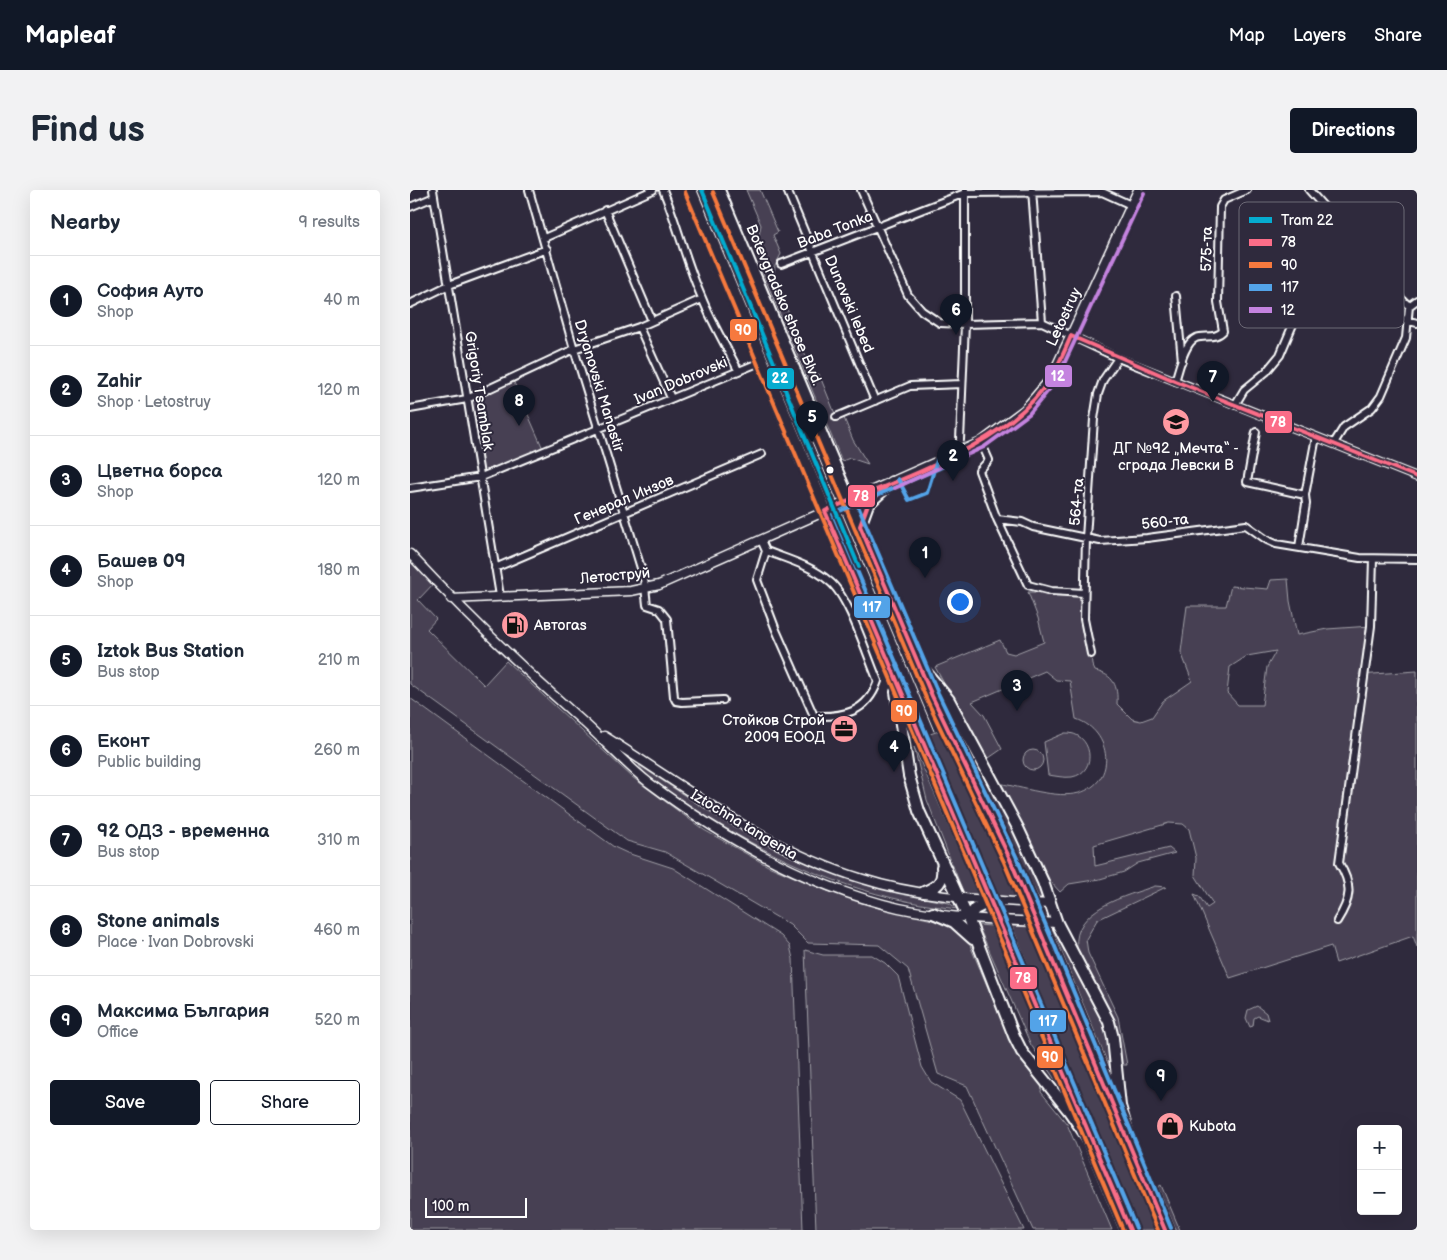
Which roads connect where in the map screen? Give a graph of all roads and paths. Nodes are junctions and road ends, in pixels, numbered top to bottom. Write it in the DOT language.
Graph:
graph roads {
  1 [pos="529,190"];
  2 [pos="653,190"];
  3 [pos="663,190"];
  4 [pos="691,190"];
  5 [pos="719,190"];
  6 [pos="787,190"];
  7 [pos="861,190"];
  8 [pos="1138,190"];
  9 [pos="1247,190"];
  10 [pos="1309,190"];
  11 [pos="965,191"];
  12 [pos="1032,191"];
  13 [pos="1102,191"];
  14 [pos="434,193"];
  15 [pos="1320,202"];
  16 [pos="1131,205"];
  17 [pos="410,207"];
  18 [pos="606,210"];
  19 [pos="878,226"];
  20 [pos="544,238"];
  21 [pos="547,249"];
  22 [pos="813,252"];
  23 [pos="780,264"];
  24 [pos="449,285"];
  25 [pos="1176,296"];
  26 [pos="702,299"];
  27 [pos="1417,300"];
  28 [pos="1404,301"];
  29 [pos="410,304"];
  30 [pos="1409,306"];
  31 [pos="1404,320"];
  32 [pos="652,321"];
  33 [pos="1409,321"];
  34 [pos="1042,322"];
  35 [pos="1417,323"];
  36 [pos="966,324"];
  37 [pos="639,327"];
  38 [pos="1291,328"];
  39 [pos="1071,336"];
  40 [pos="574,349"];
  41 [pos="1118,358"];
  42 [pos="763,361"];
  43 [pos="1182,362"];
  44 [pos="738,370"];
  45 [pos="1175,381"];
  46 [pos="962,384"];
  47 [pos="671,398"];
  48 [pos="467,399"];
  49 [pos="875,401"];
  50 [pos="1234,405"];
  51 [pos="410,409"];
  52 [pos="836,417"];
  53 [pos="599,428"];
  54 [pos="1256,432"];
  55 [pos="1316,437"];
  56 [pos="960,440"];
  57 [pos="981,442"];
  58 [pos="1334,443"];
  59 [pos="762,454"];
  60 [pos="480,477"];
  61 [pos="1417,477"];
  62 [pos="892,482"];
  63 [pos="410,488"];
  64 [pos="1305,495"];
  65 [pos="849,501"];
  66 [pos="825,511"];
  67 [pos="624,514"];
  68 [pos="997,519"];
  69 [pos="860,526"];
  70 [pos="1086,538"];
  71 [pos="761,540"];
  72 [pos="1299,548"];
  73 [pos="766,551"];
  74 [pos="410,554"];
  75 [pos="1373,559"];
  76 [pos="1417,559"];
  77 [pos="495,568"];
  78 [pos="646,589"];
  79 [pos="1084,593"];
  80 [pos="500,596"];
  81 [pos="451,599"];
  82 [pos="1091,654"];
  83 [pos="886,655"];
  84 [pos="917,661"];
  85 [pos="723,700"];
  86 [pos="588,726"];
  87 [pos="941,864"];
  88 [pos="924,892"];
  89 [pos="958,897"];
  90 [pos="991,901"];
  91 [pos="1050,904"];
  92 [pos="933,913"];
  93 [pos="968,918"];
  94 [pos="1337,921"];
  95 [pos="1057,922"];
  96 [pos="978,944"];
  97 [pos="1096,1150"];
  98 [pos="1135,1158"];
  99 [pos="1130,1230"];
  100 [pos="1165,1230"];
  1 -- 20 [label="street, Dryanovski Manastir"];
  2 -- 18 [label="street"];
  3 -- 26 [label="street"];
  4 -- 42 [label="main road"];
  5 -- 65 [label="main road, Botevgradsko shose Blvd."];
  6 -- 22 [label="street, Dunavski lebed"];
  7 -- 19 [label="street"];
  8 -- 16 [label="street, Letostruy"];
  9 -- 43 [label="street, 575-та"];
  10 -- 15 [label="street"];
  11 -- 12 [label="street, Baba Tonka"];
  11 -- 19 [label="street, Baba Tonka"];
  11 -- 36 [label="street"];
  12 -- 13 [label="street, Baba Tonka"];
  12 -- 34 [label="street"];
  13 -- 16 [label="street, Baba Tonka"];
  14 -- 17 [label="street"];
  14 -- 24 [label="street, Grigoriy Tsamblak"];
  16 -- 39 [label="street, Letostruy"];
  18 -- 20 [label="street"];
  18 -- 32 [label="street"];
  19 -- 22 [label="street, Baba Tonka"];
  19 -- 36 [label="street"];
  20 -- 21 [label="street, Dryanovski Manastir"];
  21 -- 24 [label="street"];
  21 -- 40 [label="street, Dryanovski Manastir"];
  22 -- 23 [label="street, Baba Tonka"];
  22 -- 49 [label="street, Dunavski lebed"];
  24 -- 29 [label="street"];
  24 -- 48 [label="street, Grigoriy Tsamblak"];
  25 -- 43 [label="street"];
  26 -- 32 [label="street"];
  26 -- 44 [label="street"];
  27 -- 30 [label="street"];
  28 -- 30 [label="street"];
  30 -- 33 [label="street"];
  31 -- 33 [label="street"];
  32 -- 37 [label="street"];
  33 -- 35 [label="street"];
  33 -- 58 [label="street"];
  34 -- 36 [label="street"];
  34 -- 39 [label="street"];
  36 -- 46 [label="street"];
  37 -- 40 [label="street"];
  37 -- 47 [label="street"];
  38 -- 50 [label="street"];
  39 -- 41 [label="street"];
  39 -- 57 [label="street, Letostruy"];
  40 -- 48 [label="street"];
  40 -- 53 [label="street, Dryanovski Manastir"];
  41 -- 45 [label="street"];
  41 -- 70 [label="street, 564-та"];
  42 -- 44 [label="street, Ivan Dobrovski"];
  42 -- 66 [label="main road"];
  43 -- 45 [label="street"];
  44 -- 47 [label="street, Ivan Dobrovski"];
  45 -- 50 [label="street"];
  46 -- 49 [label="street"];
  46 -- 56 [label="street"];
  47 -- 53 [label="street, Ivan Dobrovski"];
  48 -- 51 [label="street"];
  48 -- 60 [label="street, Grigoriy Tsamblak"];
  49 -- 52 [label="street"];
  50 -- 55 [label="street"];
  53 -- 60 [label="street, Ivan Dobrovski"];
  53 -- 67 [label="street, Dryanovski Manastir"];
  54 -- 64 [label="street"];
  55 -- 58 [label="street"];
  55 -- 64 [label="street"];
  57 -- 62 [label="street, Letostruy"];
  57 -- 68 [label="street"];
  58 -- 61 [label="street"];
  59 -- 67 [label="street, Генерал Инзов"];
  60 -- 63 [label="street, Ivan Dobrovski"];
  60 -- 77 [label="street, Grigoriy Tsamblak"];
  62 -- 65 [label="street, Letostruy"];
  62 -- 69 [label="main road"];
  64 -- 72 [label="street"];
  65 -- 66 [label="street, Letostruy"];
  65 -- 69 [label="main road, Botevgradsko shose Blvd."];
  66 -- 71 [label="street, Летоструй"];
  66 -- 83 [label="main road"];
  67 -- 77 [label="street, Генерал Инзов"];
  67 -- 78 [label="street, Dryanovski Manastir"];
  68 -- 70 [label="street, 560-та"];
  68 -- 79 [label="street"];
  69 -- 84 [label="main road, Botevgradsko shose Blvd."];
  70 -- 72 [label="street, 560-та"];
  70 -- 79 [label="street, 564-та"];
  71 -- 73 [label="street"];
  71 -- 78 [label="street, Летоструй"];
  72 -- 75 [label="street, 560-та"];
  73 -- 73 [label="street"];
  74 -- 81 [label="street, Iztochna tangenta"];
  75 -- 76 [label="street, 560-та"];
  75 -- 94 [label="street"];
  77 -- 80 [label="street, Grigoriy Tsamblak"];
  78 -- 80 [label="street, Летоструй"];
  78 -- 85 [label="street, Dryanovski Manastir"];
  79 -- 82 [label="street, 564-та"];
  80 -- 81 [label="street, Летоструй"];
  81 -- 86 [label="street, Iztochna tangenta"];
  83 -- 87 [label="main road"];
  83 -- 97 [label="main road, bridge"];
  84 -- 91 [label="main road"];
  84 -- 98 [label="main road, Botevgradsko shose Blvd., bridge"];
  86 -- 88 [label="street, Iztochna tangenta"];
  86 -- 92 [label="street, Iztochna tangenta"];
  87 -- 88 [label="main road"];
  87 -- 89 [label="main road"];
  88 -- 89 [label="street, Iztochna tangenta"];
  89 -- 90 [label="street, Iztochna tangenta"];
  89 -- 93 [label="main road"];
  90 -- 91 [label="street, Iztochna tangenta"];
  90 -- 93 [label="main road"];
  91 -- 95 [label="main road"];
  92 -- 93 [label="street, Iztochna tangenta"];
  92 -- 96 [label="main road"];
  93 -- 95 [label="street, Iztochna tangenta"];
  93 -- 96 [label="main road"];
  95 -- 98 [label="main road"];
  96 -- 97 [label="main road"];
  97 -- 99 [label="main road"];
  98 -- 100 [label="main road, Botevgradsko shose Blvd."];
}
